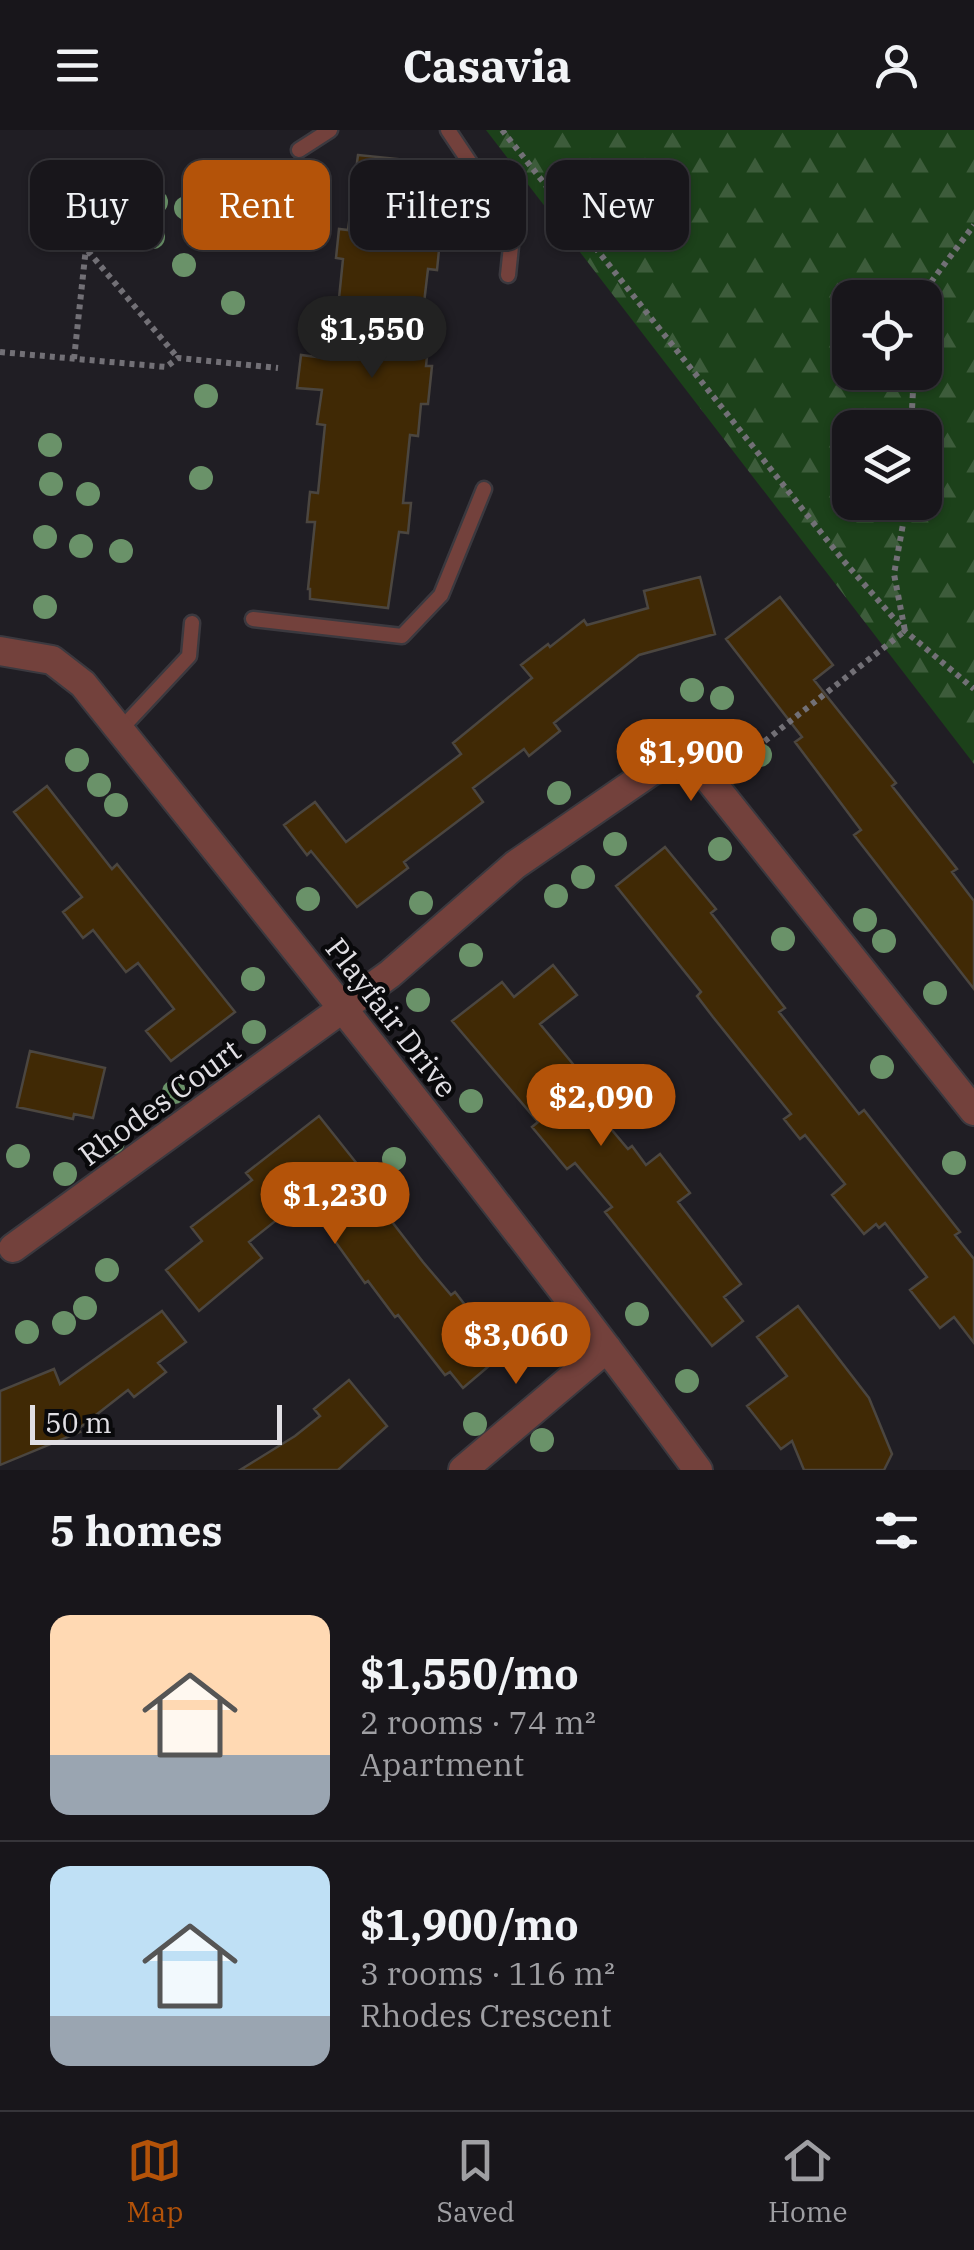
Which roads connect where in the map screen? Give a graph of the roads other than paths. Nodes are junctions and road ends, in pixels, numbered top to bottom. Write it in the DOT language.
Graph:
graph roads {
  1 [pos="330,130"];
  2 [pos="448,130"];
  3 [pos="299,150"];
  4 [pos="508,274"];
  5 [pos="484,490"];
  6 [pos="253,619"];
  7 [pos="192,623"];
  8 [pos="0,650"];
  9 [pos="120,730"];
  10 [pos="344,1008"];
  11 [pos="974,1111"];
  12 [pos="14,1248"];
  13 [pos="608,1348"];
  14 [pos="462,1470"];
  15 [pos="698,1470"];
  1 -- 3 [label="lane"];
  2 -- 4 [label="lane"];
  5 -- 6 [label="lane"];
  7 -- 9 [label="lane"];
  8 -- 9 [label="street, Playfair Drive"];
  9 -- 10 [label="street, Playfair Drive"];
  10 -- 11 [label="street, Rhodes Court"];
  10 -- 12 [label="street, Rhodes Court"];
  10 -- 13 [label="street, Playfair Drive"];
  13 -- 14 [label="street"];
  13 -- 15 [label="street, Playfair Drive"];
}
